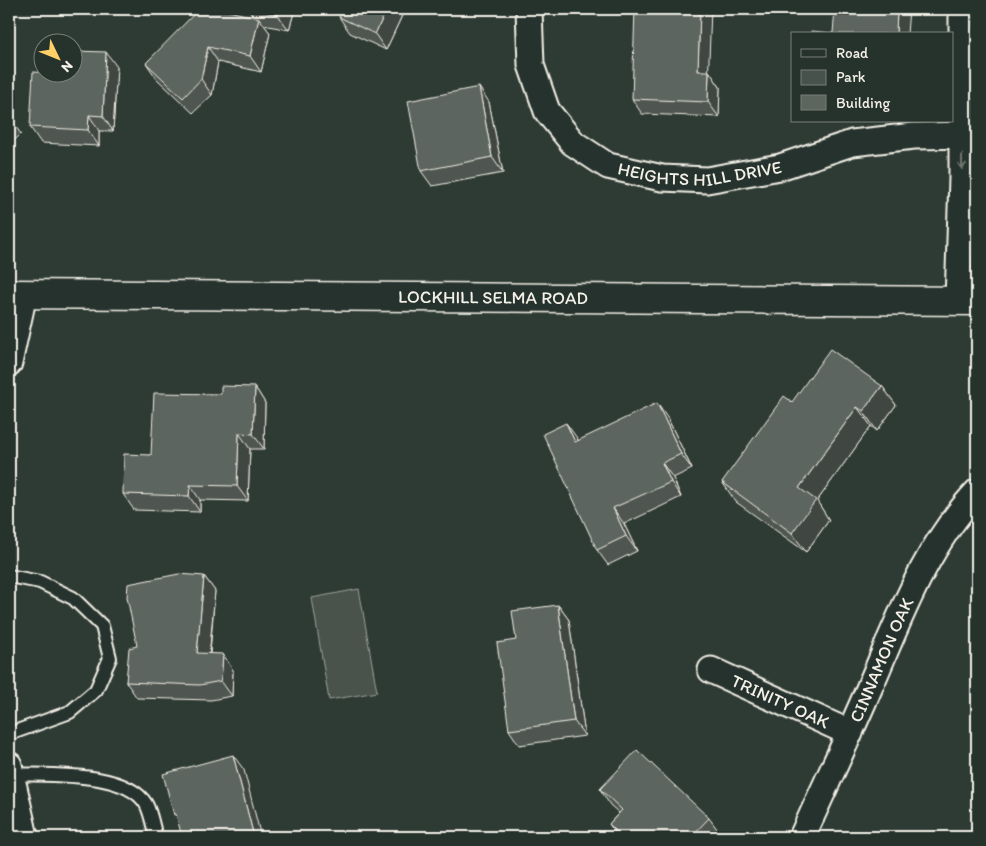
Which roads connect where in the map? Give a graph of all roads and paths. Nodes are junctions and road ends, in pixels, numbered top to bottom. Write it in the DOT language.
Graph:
graph roads {
  1 [pos="529,9"];
  2 [pos="962,9"];
  3 [pos="970,135"];
  4 [pos="17,294"];
  5 [pos="968,301"];
  6 [pos="9,362"];
  7 [pos="977,492"];
  8 [pos="9,576"];
  9 [pos="711,670"];
  10 [pos="850,733"];
  11 [pos="9,734"];
  12 [pos="10,770"];
  13 [pos="25,837"];
  14 [pos="156,837"];
  15 [pos="802,837"];
  1 -- 3 [label="street, HEIGHTS HILL DRIVE"];
  2 -- 3 [label="street"];
  3 -- 5 [label="street, one-way"];
  4 -- 5 [label="main road, LOCKHILL SELMA ROAD"];
  4 -- 6 [label="street"];
  7 -- 10 [label="street, CINNAMON OAK"];
  8 -- 11 [label="lane"];
  9 -- 10 [label="street, TRINITY OAK"];
  10 -- 15 [label="street, CINNAMON OAK"];
  12 -- 13 [label="street"];
  12 -- 14 [label="lane"];
}
